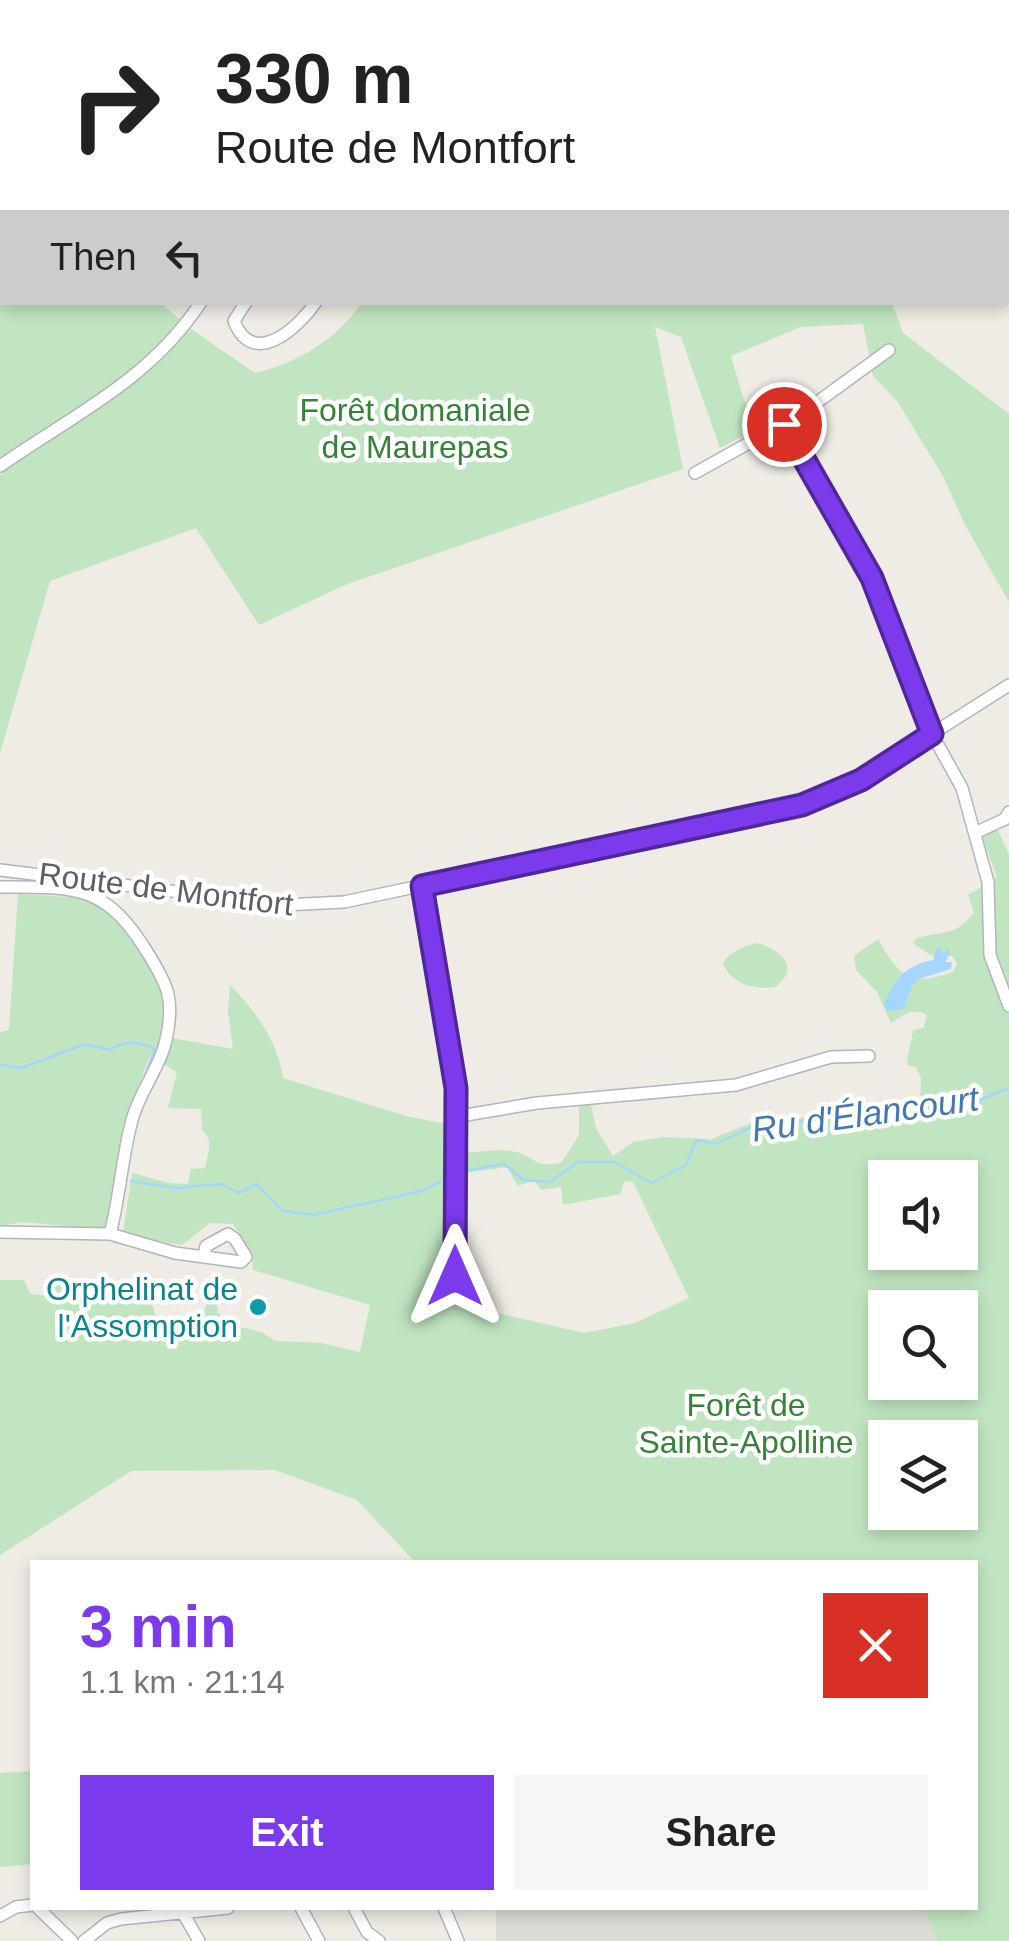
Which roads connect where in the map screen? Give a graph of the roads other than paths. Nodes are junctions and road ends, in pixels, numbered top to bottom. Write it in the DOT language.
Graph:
graph roads {
  1 [pos="199,305"];
  2 [pos="244,305"];
  3 [pos="314,305"];
  4 [pos="889,350"];
  5 [pos="784,424"];
  6 [pos="0,466"];
  7 [pos="695,473"];
  8 [pos="1009,685"];
  9 [pos="932,734"];
  10 [pos="1009,812"];
  11 [pos="975,833"];
  12 [pos="0,870"];
  13 [pos="422,886"];
  14 [pos="0,888"];
  15 [pos="1009,1006"];
  16 [pos="868,1056"];
  17 [pos="454,1117"];
  18 [pos="0,1232"];
  19 [pos="110,1234"];
  20 [pos="204,1255"];
  21 [pos="455,1276"];
  22 [pos="30,1906"];
  23 [pos="39,1910"];
  24 [pos="210,1910"];
  25 [pos="302,1910"];
  26 [pos="355,1910"];
  27 [pos="445,1910"];
  28 [pos="183,1913"];
  29 [pos="0,1916"];
  30 [pos="72,1941"];
  31 [pos="84,1941"];
  32 [pos="200,1941"];
  33 [pos="319,1941"];
  34 [pos="378,1941"];
  35 [pos="458,1941"];
  1 -- 6 [label="street"];
  2 -- 3 [label="street"];
  4 -- 5 [label="street"];
  5 -- 7 [label="street"];
  5 -- 9 [label="street"];
  8 -- 9 [label="street, Route de Montfort"];
  9 -- 11 [label="street"];
  9 -- 13 [label="street, Route de Montfort"];
  10 -- 11 [label="street"];
  11 -- 15 [label="street"];
  12 -- 13 [label="street, Route de Montfort"];
  13 -- 17 [label="street"];
  14 -- 19 [label="street"];
  16 -- 17 [label="street"];
  17 -- 21 [label="street"];
  18 -- 19 [label="street"];
  19 -- 20 [label="street"];
  22 -- 29 [label="street"];
  23 -- 30 [label="street"];
  24 -- 28 [label="street"];
  25 -- 33 [label="street"];
  26 -- 34 [label="street"];
  27 -- 35 [label="street"];
  28 -- 31 [label="street"];
  28 -- 32 [label="street"];
}
